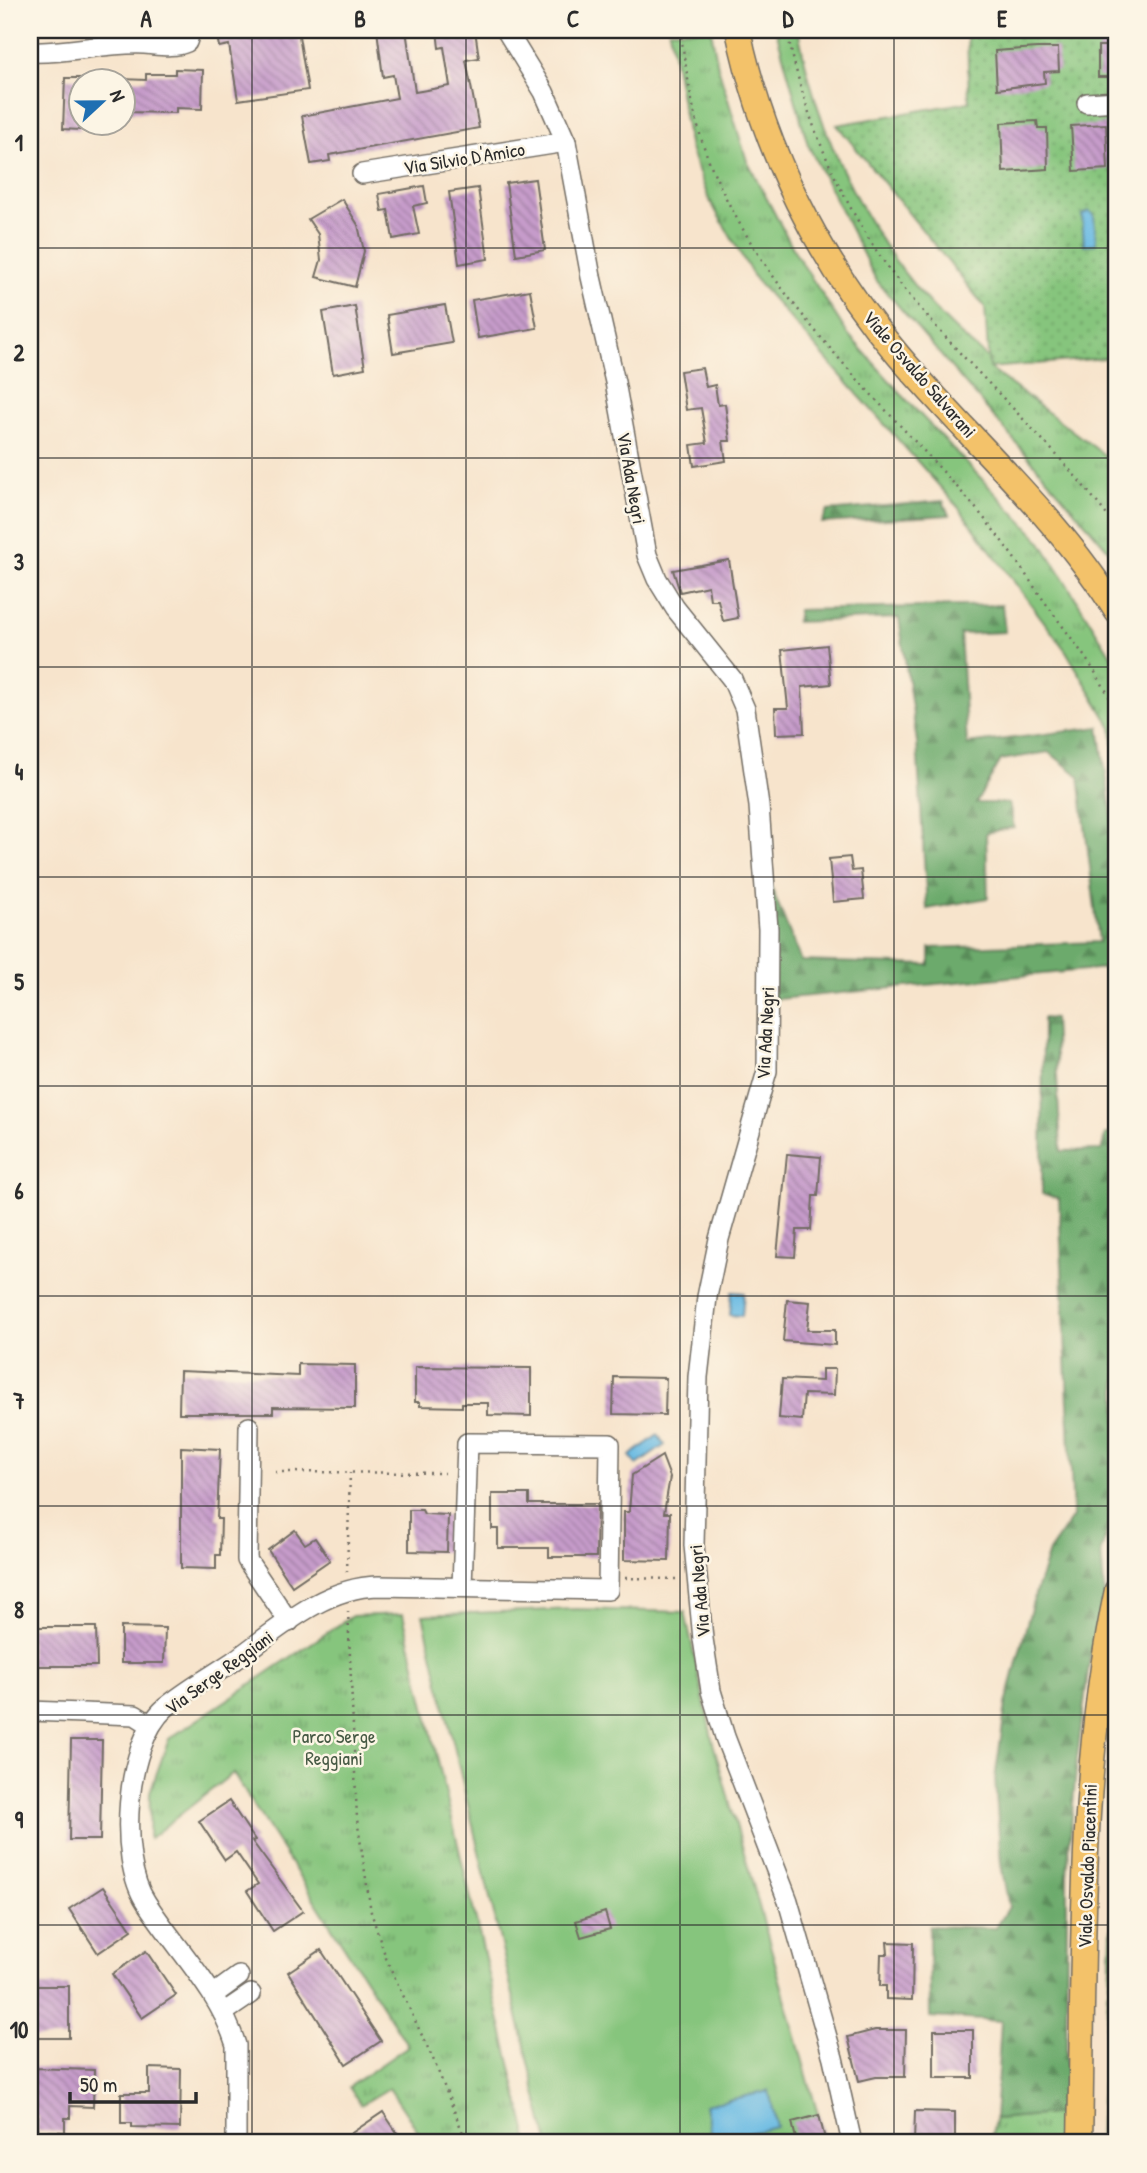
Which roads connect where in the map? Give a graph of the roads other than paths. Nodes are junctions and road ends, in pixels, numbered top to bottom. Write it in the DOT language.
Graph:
graph roads {
  1 [pos="191,30"];
  2 [pos="506,30"];
  3 [pos="738,30"];
  4 [pos="30,52"];
  5 [pos="1117,101"];
  6 [pos="1087,103"];
  7 [pos="566,142"];
  8 [pos="362,174"];
  9 [pos="1117,612"];
  10 [pos="249,1427"];
  11 [pos="462,1587"];
  12 [pos="1117,1590"];
  13 [pos="289,1622"];
  14 [pos="30,1710"];
  15 [pos="151,1725"];
  16 [pos="239,1976"];
  17 [pos="251,1994"];
  18 [pos="213,1995"];
  19 [pos="223,2013"];
  20 [pos="236,2143"];
  21 [pos="852,2143"];
  22 [pos="1080,2143"];
  1 -- 4 [label="street"];
  2 -- 7 [label="street, Via Ada Negri"];
  3 -- 9 [label="main road, Viale Osvaldo Salvarani"];
  5 -- 6 [label="street"];
  7 -- 8 [label="street, Via Silvio D'Amico"];
  7 -- 21 [label="street, Via Ada Negri"];
  10 -- 13 [label="street, Via Serge Reggiani"];
  11 -- 11 [label="street, Via Serge Reggiani"];
  11 -- 13 [label="street, Via Serge Reggiani"];
  12 -- 22 [label="main road, Viale Osvaldo Piacentini"];
  13 -- 15 [label="street, Via Serge Reggiani"];
  14 -- 15 [label="street, Via Serge Reggiani"];
  15 -- 18 [label="street, Via Serge Reggiani"];
  16 -- 18 [label="street"];
  17 -- 19 [label="street"];
  18 -- 19 [label="street, Via Serge Reggiani"];
  19 -- 20 [label="street, Via Serge Reggiani"];
}
